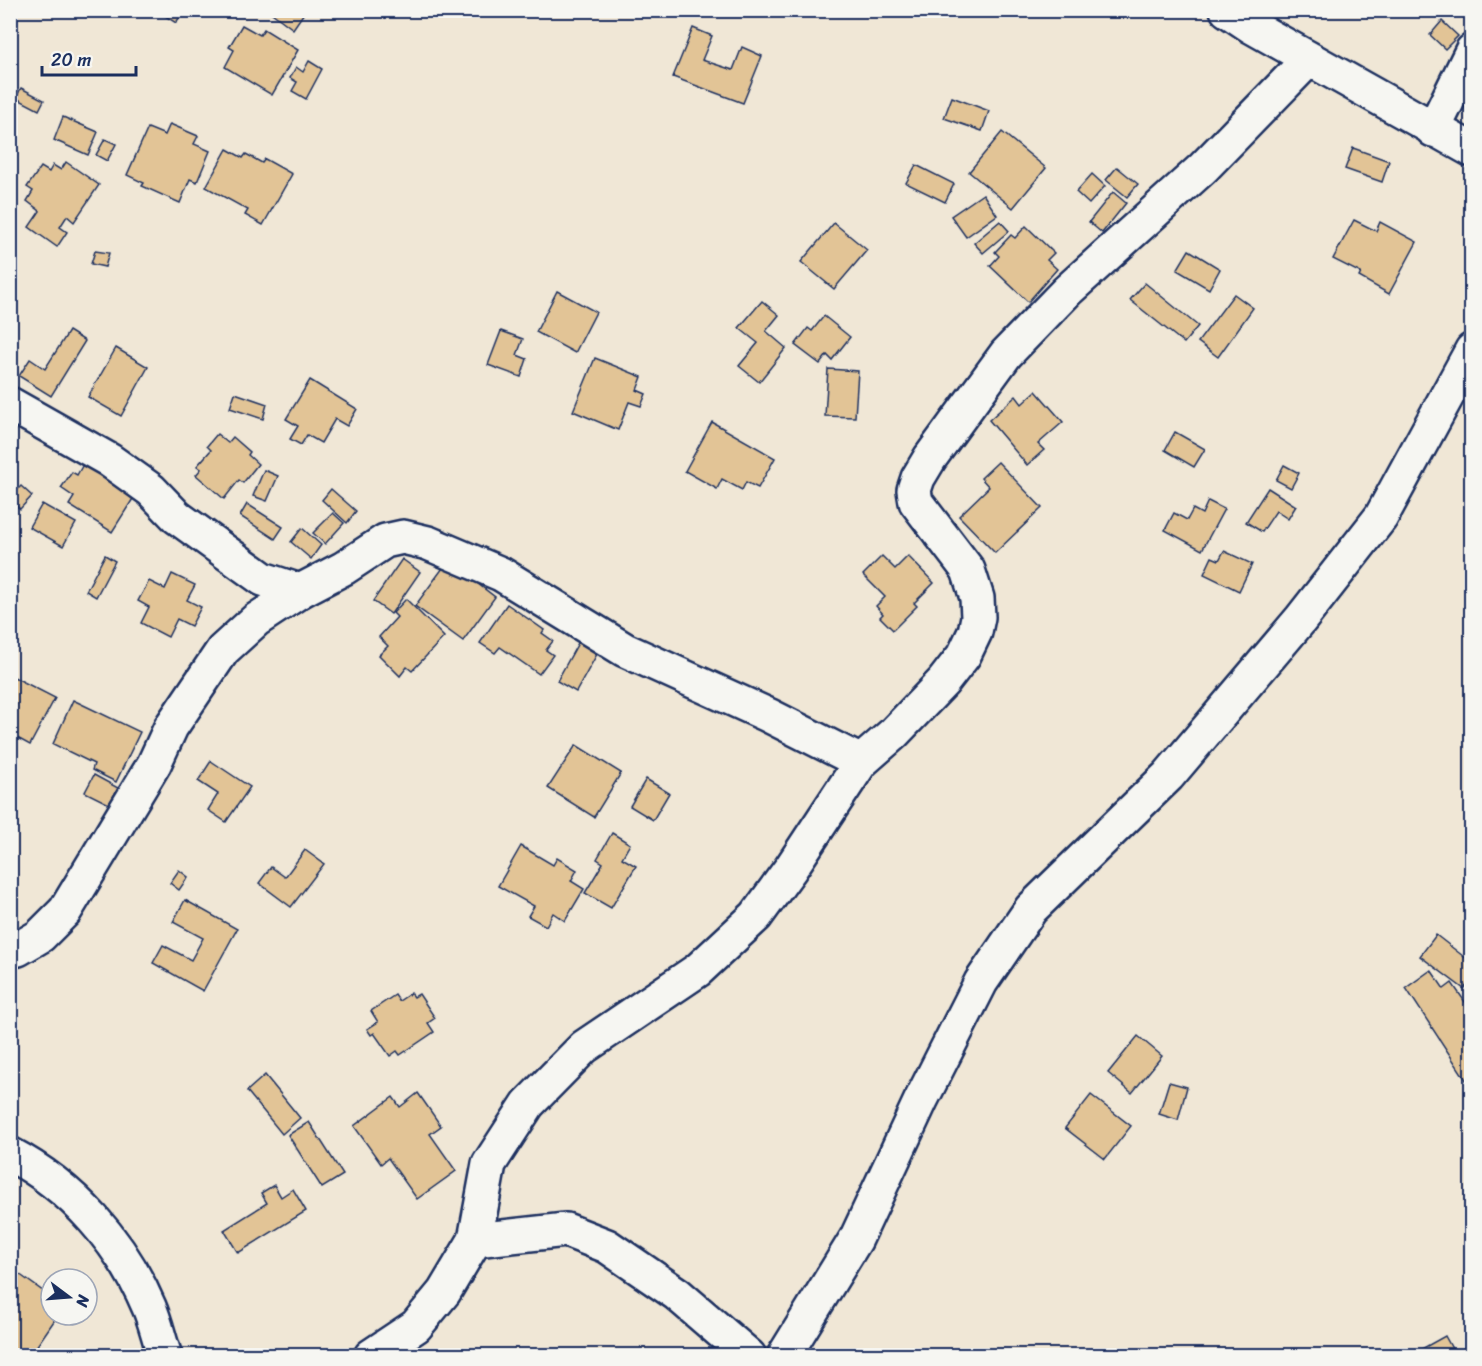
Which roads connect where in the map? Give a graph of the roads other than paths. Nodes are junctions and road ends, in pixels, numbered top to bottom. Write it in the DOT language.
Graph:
graph roads {
  1 [pos="1227,10"];
  2 [pos="1472,51"];
  3 [pos="1309,59"];
  4 [pos="1433,130"];
  5 [pos="1472,150"];
  6 [pos="1472,350"];
  7 [pos="10,404"];
  8 [pos="300,591"];
  9 [pos="861,762"];
  10 [pos="10,951"];
  11 [pos="10,1154"];
  12 [pos="475,1240"];
  13 [pos="165,1356"];
  14 [pos="371,1356"];
  15 [pos="749,1356"];
  16 [pos="784,1356"];
  1 -- 3 [label="street"];
  2 -- 4 [label="street"];
  3 -- 4 [label="street"];
  3 -- 9 [label="street"];
  4 -- 5 [label="street"];
  6 -- 16 [label="street"];
  7 -- 8 [label="street"];
  8 -- 9 [label="street"];
  8 -- 10 [label="street"];
  9 -- 12 [label="street"];
  11 -- 13 [label="street"];
  12 -- 14 [label="street"];
  12 -- 15 [label="street"];
}
